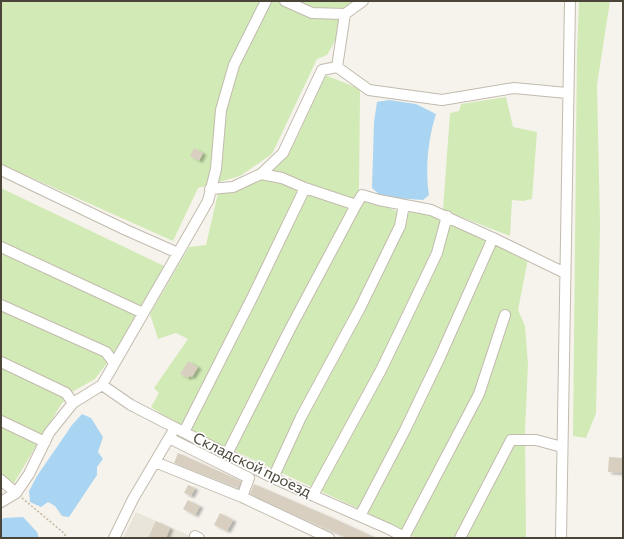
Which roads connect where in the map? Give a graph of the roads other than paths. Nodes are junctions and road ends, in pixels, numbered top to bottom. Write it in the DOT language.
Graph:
graph roads {
  1 [pos="266,1"];
  2 [pos="285,1"];
  3 [pos="363,1"];
  4 [pos="570,1"];
  5 [pos="345,14"];
  6 [pos="337,67"];
  7 [pos="568,93"];
  8 [pos="1,170"];
  9 [pos="261,174"];
  10 [pos="305,188"];
  11 [pos="210,189"];
  12 [pos="356,204"];
  13 [pos="404,205"];
  14 [pos="447,216"];
  15 [pos="493,238"];
  16 [pos="1,247"];
  17 [pos="178,253"];
  18 [pos="565,273"];
  19 [pos="1,305"];
  20 [pos="143,313"];
  21 [pos="505,315"];
  22 [pos="1,362"];
  23 [pos="114,363"];
  24 [pos="102,385"];
  25 [pos="73,402"];
  26 [pos="1,421"];
  27 [pos="180,430"];
  28 [pos="169,438"];
  29 [pos="45,442"];
  30 [pos="562,447"];
  31 [pos="227,454"];
  32 [pos="155,462"];
  33 [pos="272,478"];
  34 [pos="1,480"];
  35 [pos="16,493"];
  36 [pos="313,495"];
  37 [pos="242,497"];
  38 [pos="1,502"];
  39 [pos="360,516"];
  40 [pos="405,537"];
  41 [pos="114,538"];
  42 [pos="329,538"];
  43 [pos="460,538"];
  44 [pos="561,538"];
  1 -- 11 [label="street"];
  2 -- 5 [label="street"];
  3 -- 5 [label="street"];
  4 -- 7 [label="street"];
  5 -- 6 [label="street"];
  6 -- 7 [label="street"];
  6 -- 9 [label="street"];
  7 -- 18 [label="street"];
  8 -- 17 [label="street"];
  9 -- 10 [label="street"];
  9 -- 11 [label="street"];
  10 -- 12 [label="street"];
  10 -- 27 [label="street"];
  11 -- 17 [label="street"];
  12 -- 13 [label="street"];
  12 -- 31 [label="street"];
  13 -- 14 [label="street"];
  13 -- 33 [label="street"];
  14 -- 15 [label="street"];
  14 -- 36 [label="street"];
  15 -- 18 [label="street"];
  15 -- 39 [label="street"];
  16 -- 20 [label="street"];
  17 -- 20 [label="street"];
  18 -- 30 [label="street"];
  19 -- 23 [label="street"];
  20 -- 23 [label="street"];
  21 -- 40 [label="street"];
  22 -- 25 [label="street"];
  23 -- 24 [label="street"];
  24 -- 25 [label="street"];
  24 -- 27 [label="street, Складской проезд"];
  25 -- 29 [label="street"];
  26 -- 29 [label="street"];
  27 -- 28 [label="street"];
  27 -- 31 [label="street, Складской проезд"];
  28 -- 32 [label="street"];
  28 -- 37 [label="street"];
  29 -- 35 [label="street"];
  30 -- 43 [label="street"];
  30 -- 44 [label="street"];
  31 -- 33 [label="street, Складской проезд"];
  32 -- 37 [label="street"];
  32 -- 41 [label="street"];
  33 -- 36 [label="street, Складской проезд"];
  34 -- 35 [label="street"];
  35 -- 38 [label="street"];
  36 -- 39 [label="street, Складской проезд"];
  37 -- 42 [label="street"];
  39 -- 40 [label="street, Складской проезд"];
}
